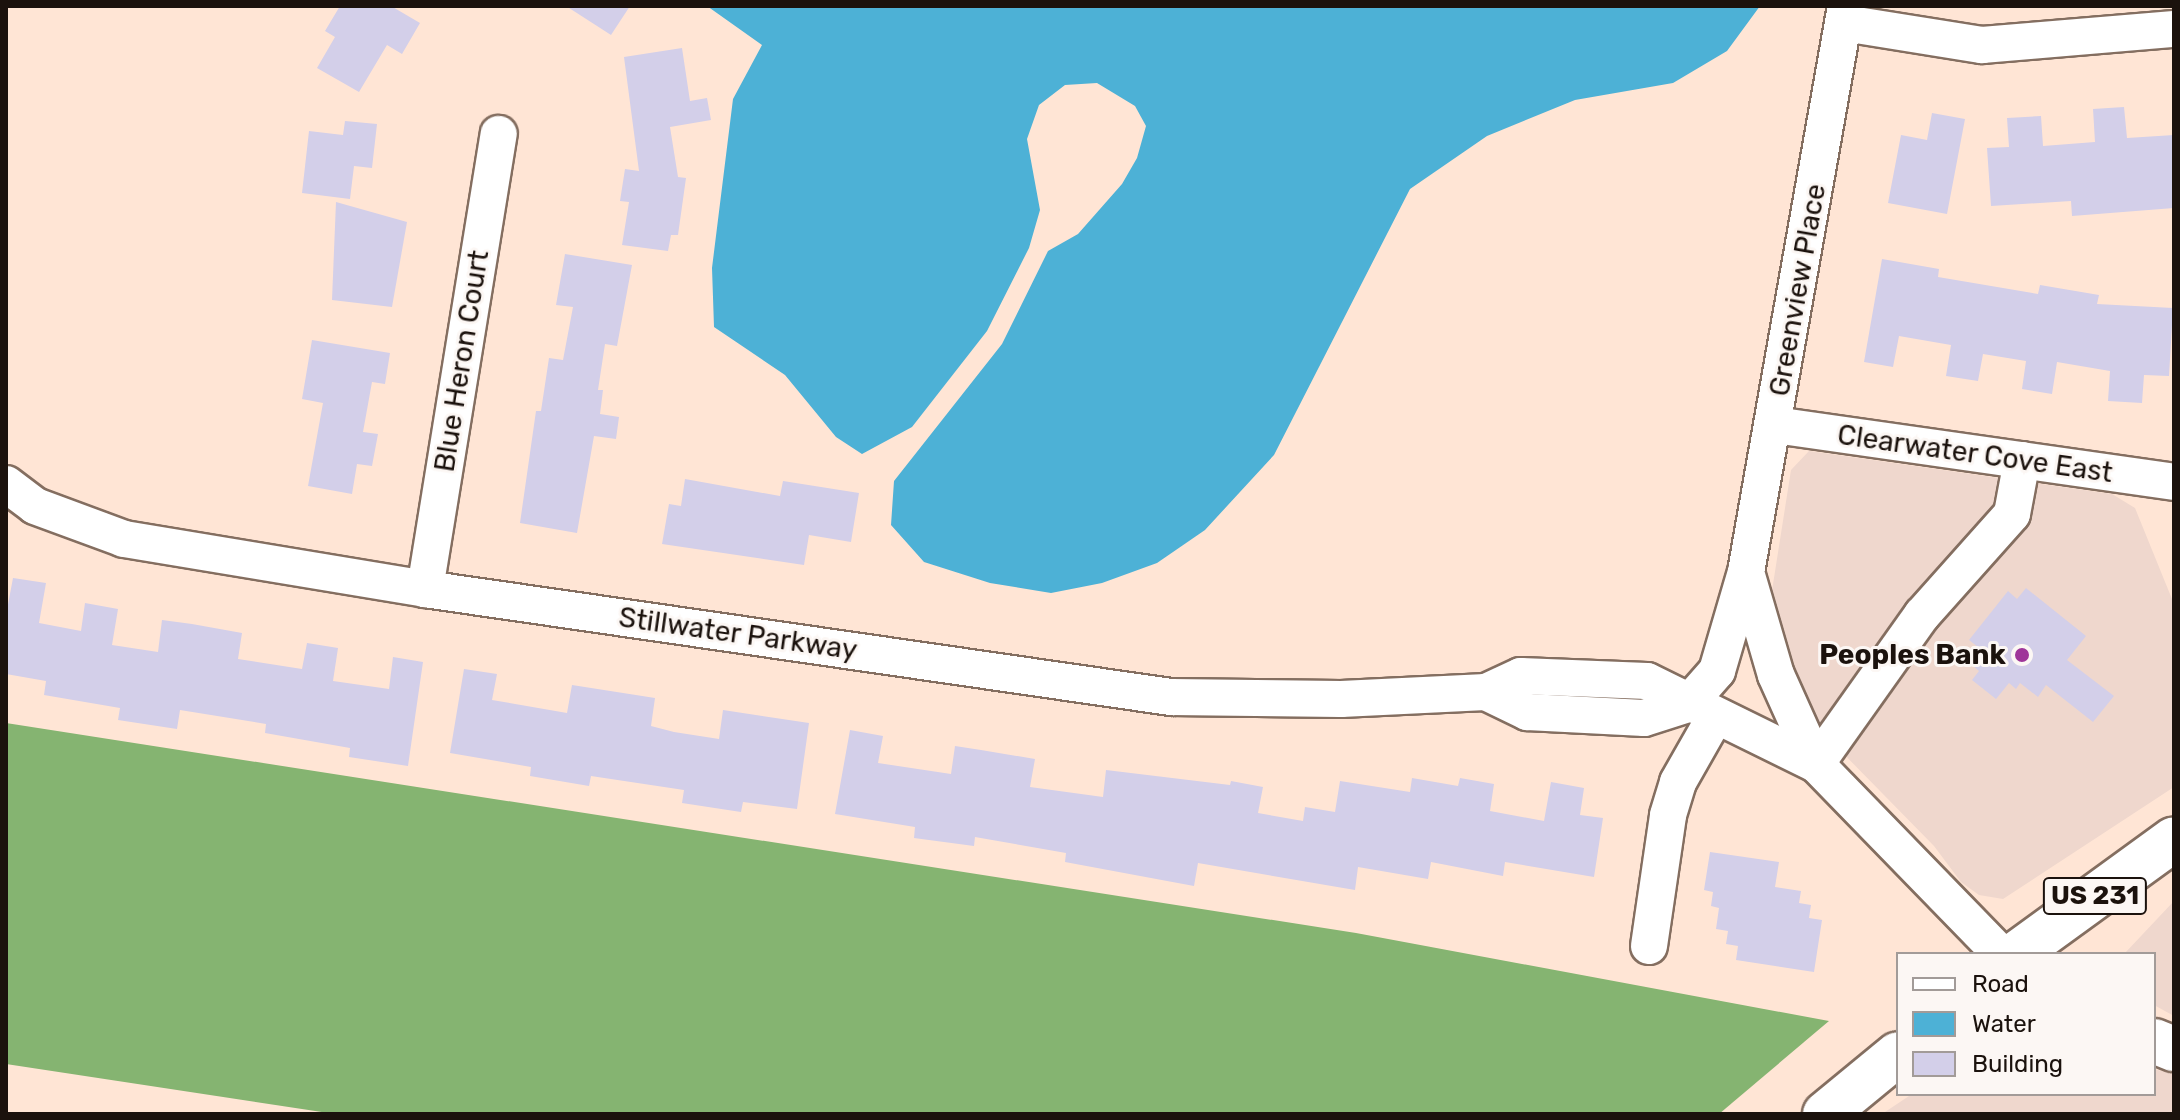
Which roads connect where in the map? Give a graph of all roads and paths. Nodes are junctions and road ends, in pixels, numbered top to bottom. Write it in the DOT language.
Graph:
graph roads {
  1 [pos="1845,14"];
  2 [pos="2174,29"];
  3 [pos="499,134"];
  4 [pos="1775,425"];
  5 [pos="2022,460"];
  6 [pos="2174,482"];
  7 [pos="6,484"];
  8 [pos="1746,572"];
  9 [pos="425,589"];
  10 [pos="1701,711"];
  11 [pos="1816,764"];
  12 [pos="2174,839"];
  13 [pos="1649,946"];
  14 [pos="1999,952"];
  15 [pos="2019,952"];
  16 [pos="1896,1056"];
  17 [pos="1825,1114"];
  1 -- 2 [label="street"];
  1 -- 4 [label="street, Greenview Place"];
  3 -- 9 [label="street, Blue Heron Court"];
  4 -- 5 [label="street, Clearwater Cove East"];
  4 -- 8 [label="street, Greenview Place"];
  5 -- 6 [label="street, Clearwater Cove East"];
  5 -- 11 [label="street"];
  7 -- 9 [label="street, Stillwater Parkway"];
  8 -- 10 [label="street, Greenview Place"];
  8 -- 11 [label="street, Greenview Place"];
  9 -- 10 [label="street, Stillwater Parkway"];
  10 -- 11 [label="street"];
  10 -- 13 [label="street, Greenview Place"];
  11 -- 14 [label="street"];
  12 -- 15 [label="main road, US 231"];
  16 -- 17 [label="main road"];
}
